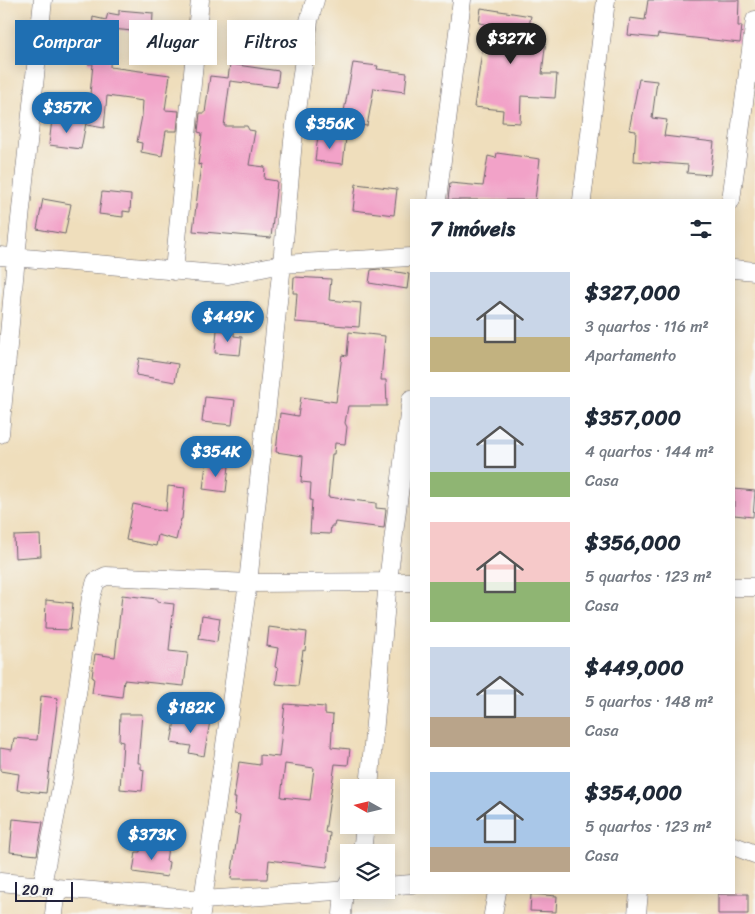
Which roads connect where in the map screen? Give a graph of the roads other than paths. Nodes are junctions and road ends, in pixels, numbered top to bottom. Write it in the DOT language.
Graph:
graph roads {
  1 [pos="43,0"];
  2 [pos="200,0"];
  3 [pos="315,0"];
  4 [pos="462,0"];
  5 [pos="606,0"];
  6 [pos="755,20"];
  7 [pos="437,199"];
  8 [pos="582,199"];
  9 [pos="732,199"];
  10 [pos="8,257"];
  11 [pos="410,257"];
  12 [pos="282,264"];
  13 [pos="735,270"];
  14 [pos="174,271"];
  15 [pos="755,271"];
  16 [pos="410,407"];
  17 [pos="0,434"];
  18 [pos="388,581"];
  19 [pos="410,582"];
  20 [pos="248,583"];
  21 [pos="735,587"];
  22 [pos="755,587"];
  23 [pos="370,779"];
  24 [pos="735,846"];
  25 [pos="755,854"];
  26 [pos="0,882"];
  27 [pos="410,884"];
  28 [pos="395,885"];
  29 [pos="50,887"];
  30 [pos="340,889"];
  31 [pos="497,894"];
  32 [pos="639,894"];
  33 [pos="345,899"];
  34 [pos="202,907"];
  35 [pos="54,914"];
  36 [pos="342,914"];
  37 [pos="493,914"];
  38 [pos="637,914"];
  1 -- 10 [label="street"];
  2 -- 14 [label="street"];
  3 -- 12 [label="street"];
  4 -- 7 [label="street"];
  5 -- 8 [label="street"];
  6 -- 9 [label="street"];
  10 -- 14 [label="street"];
  10 -- 17 [label="street"];
  11 -- 12 [label="street"];
  12 -- 14 [label="street"];
  12 -- 20 [label="street"];
  13 -- 15 [label="street"];
  16 -- 18 [label="street"];
  18 -- 19 [label="street"];
  18 -- 20 [label="street"];
  18 -- 23 [label="street"];
  20 -- 29 [label="street"];
  20 -- 34 [label="street"];
  21 -- 22 [label="street"];
  24 -- 25 [label="street"];
  26 -- 29 [label="street"];
  27 -- 28 [label="street"];
  29 -- 34 [label="street"];
  29 -- 35 [label="street"];
  30 -- 34 [label="street"];
  31 -- 37 [label="street"];
  32 -- 38 [label="street"];
  33 -- 36 [label="street"];
}
